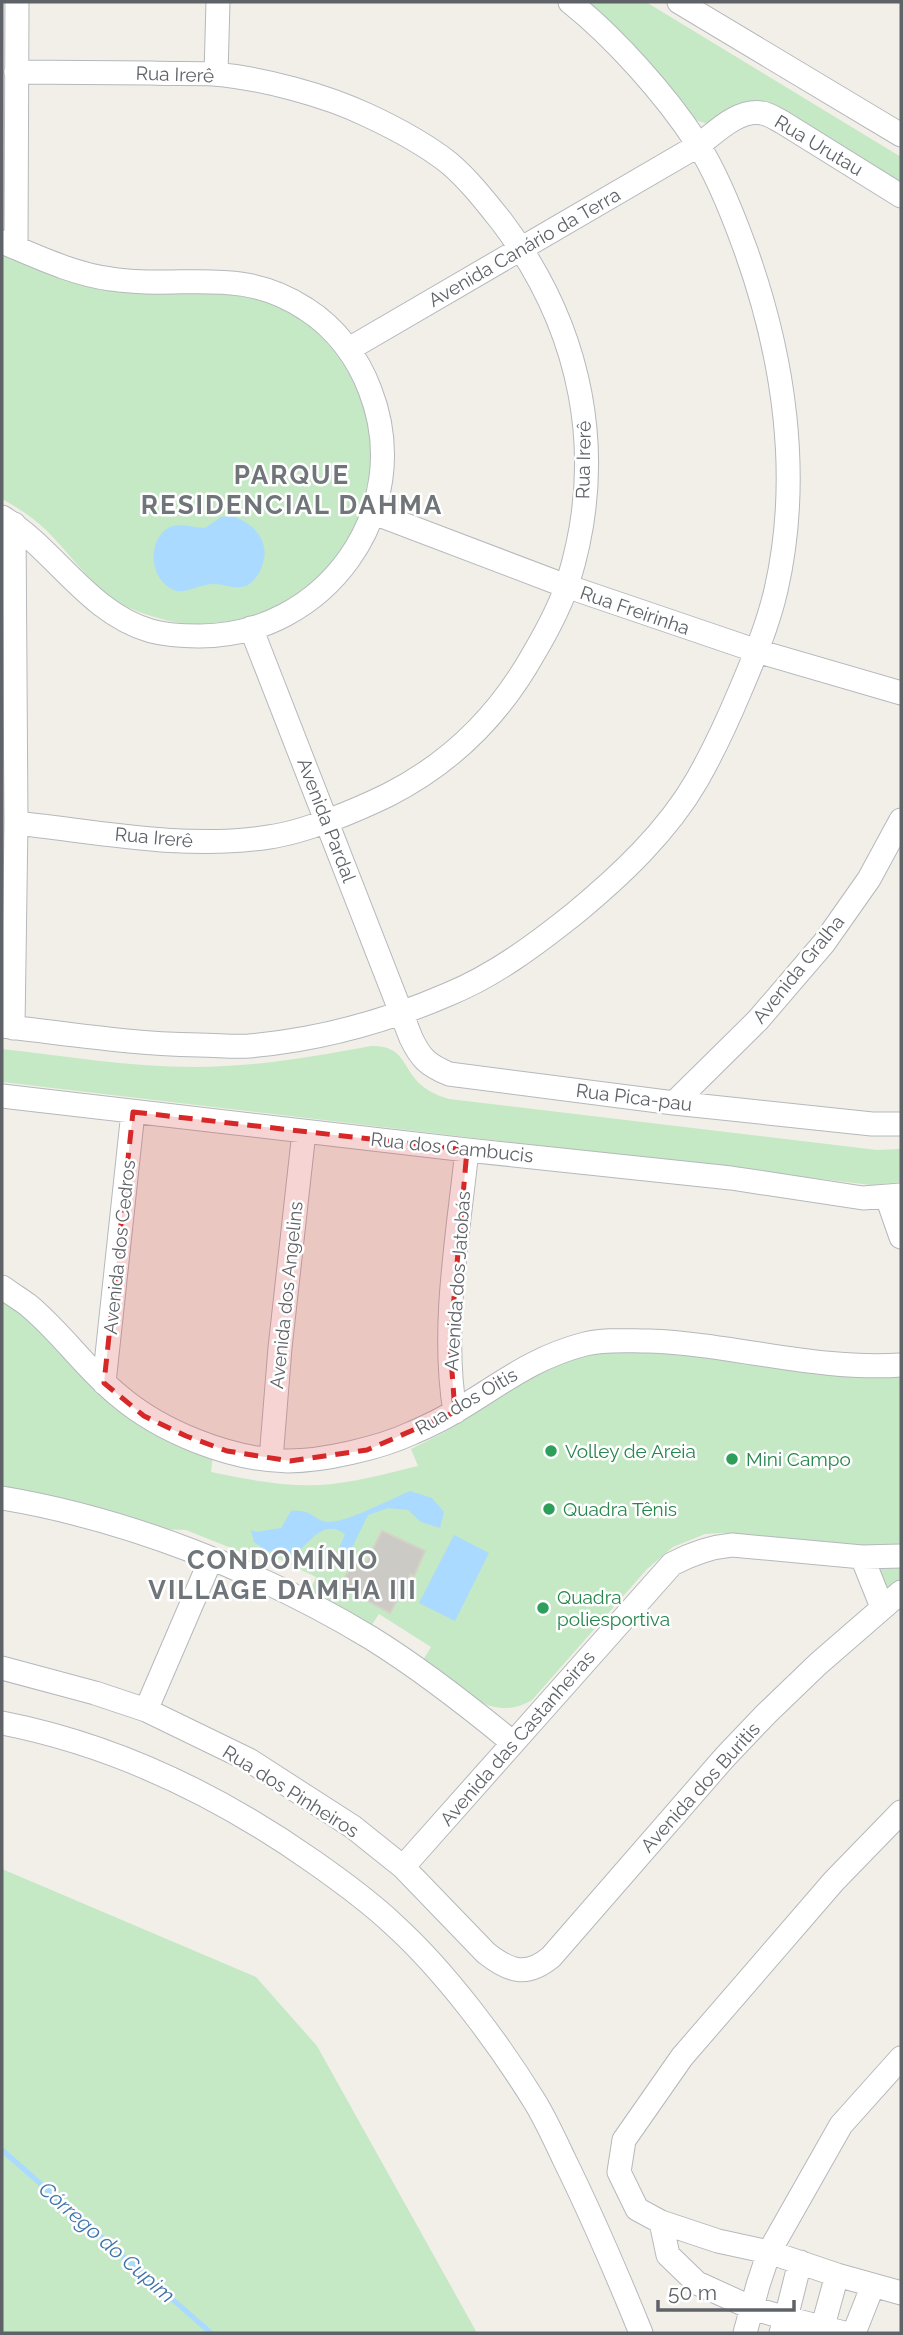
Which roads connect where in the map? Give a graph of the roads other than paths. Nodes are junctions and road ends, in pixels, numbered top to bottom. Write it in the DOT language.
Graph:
graph roads {
  1 [pos="17,2"];
  2 [pos="218,2"];
  3 [pos="569,2"];
  4 [pos="680,2"];
  5 [pos="16,72"];
  6 [pos="216,74"];
  7 [pos="901,135"];
  8 [pos="699,145"];
  9 [pos="901,196"];
  10 [pos="9,245"];
  11 [pos="522,248"];
  12 [pos="349,349"];
  13 [pos="374,513"];
  14 [pos="8,520"];
  15 [pos="566,586"];
  16 [pos="251,628"];
  17 [pos="757,651"];
  18 [pos="901,694"];
  19 [pos="901,820"];
  20 [pos="327,821"];
  21 [pos="16,823"];
  22 [pos="401,1013"];
  23 [pos="7,1027"];
  24 [pos="2,1096"];
  25 [pos="674,1102"];
  26 [pos="133,1112"];
  27 [pos="901,1125"];
  28 [pos="304,1132"];
  29 [pos="467,1150"];
  30 [pos="894,1196"];
  31 [pos="901,1237"];
  32 [pos="2,1287"];
  33 [pos="901,1365"];
  34 [pos="104,1383"];
  35 [pos="455,1412"];
  36 [pos="271,1459"];
  37 [pos="2,1498"];
  38 [pos="862,1556"];
  39 [pos="901,1556"];
  40 [pos="211,1559"];
  41 [pos="901,1592"];
  42 [pos="882,1607"];
  43 [pos="2,1668"];
  44 [pos="146,1710"];
  45 [pos="2,1723"];
  46 [pos="512,1742"];
  47 [pos="901,1812"];
  48 [pos="403,1867"];
  49 [pos="501,1966"];
  50 [pos="901,2058"];
  51 [pos="661,2222"];
  52 [pos="769,2252"];
  53 [pos="800,2262"];
  54 [pos="837,2275"];
  55 [pos="873,2285"];
  56 [pos="901,2293"];
  57 [pos="752,2308"];
  58 [pos="783,2326"];
  59 [pos="829,2332"];
  60 [pos="640,2333"];
  61 [pos="745,2333"];
  62 [pos="854,2333"];
  1 -- 5 [label="street"];
  2 -- 6 [label="street"];
  3 -- 8 [label="street"];
  4 -- 7 [label="street"];
  5 -- 6 [label="street, Rua Irerê"];
  5 -- 10 [label="street"];
  6 -- 11 [label="street, Rua Irerê"];
  8 -- 9 [label="street, Rua Urutau"];
  8 -- 11 [label="street, Avenida Canário da Terra"];
  8 -- 17 [label="street"];
  10 -- 12 [label="street"];
  11 -- 12 [label="street, Avenida Canário da Terra"];
  11 -- 15 [label="street, Rua Irerê"];
  12 -- 13 [label="street"];
  13 -- 15 [label="street, Rua Freirinha"];
  13 -- 16 [label="street"];
  14 -- 16 [label="street"];
  14 -- 21 [label="street"];
  15 -- 17 [label="street, Rua Freirinha"];
  15 -- 20 [label="street, Rua Irerê"];
  16 -- 20 [label="street, Avenida Pardal"];
  17 -- 18 [label="street, Rua Freirinha"];
  17 -- 22 [label="street"];
  19 -- 25 [label="street, Avenida Gralha"];
  20 -- 21 [label="street, Rua Irerê"];
  20 -- 22 [label="street, Avenida Pardal"];
  21 -- 23 [label="street"];
  22 -- 23 [label="street"];
  22 -- 25 [label="street, Rua Pica-pau"];
  24 -- 26 [label="street, Rua dos Cambucis"];
  25 -- 27 [label="street, Rua Pica-pau"];
  26 -- 28 [label="street, Rua dos Cambucis"];
  26 -- 34 [label="street, Avenida dos Cedros"];
  28 -- 29 [label="street, Rua dos Cambucis"];
  28 -- 36 [label="street, Avenida dos Angelins"];
  29 -- 30 [label="street, Rua dos Cambucis"];
  29 -- 35 [label="street, Avenida dos Jatobás"];
  30 -- 31 [label="street"];
  32 -- 34 [label="street, Rua dos Oitis"];
  33 -- 35 [label="street, Rua dos Oitis"];
  34 -- 36 [label="street, Rua dos Oitis"];
  35 -- 36 [label="street, Rua dos Oitis"];
  37 -- 40 [label="street"];
  38 -- 39 [label="street, Avenida das Castanheiras"];
  38 -- 42 [label="street"];
  38 -- 46 [label="street, Avenida das Castanheiras"];
  40 -- 44 [label="street"];
  40 -- 46 [label="street"];
  41 -- 42 [label="street, Avenida dos Buritis"];
  42 -- 49 [label="street, Avenida dos Buritis"];
  43 -- 44 [label="street, Rua dos Pinheiros"];
  44 -- 48 [label="street, Rua dos Pinheiros"];
  45 -- 60 [label="street"];
  46 -- 48 [label="street, Avenida das Castanheiras"];
  47 -- 51 [label="street"];
  48 -- 49 [label="street, Rua dos Pinheiros"];
  50 -- 52 [label="street"];
  51 -- 52 [label="street"];
  51 -- 57 [label="street"];
  52 -- 53 [label="street"];
  52 -- 57 [label="street"];
  53 -- 54 [label="street"];
  53 -- 58 [label="street"];
  54 -- 55 [label="street"];
  54 -- 59 [label="street"];
  55 -- 56 [label="street"];
  55 -- 62 [label="street"];
  57 -- 58 [label="street"];
  57 -- 61 [label="street"];
  58 -- 59 [label="street"];
}
